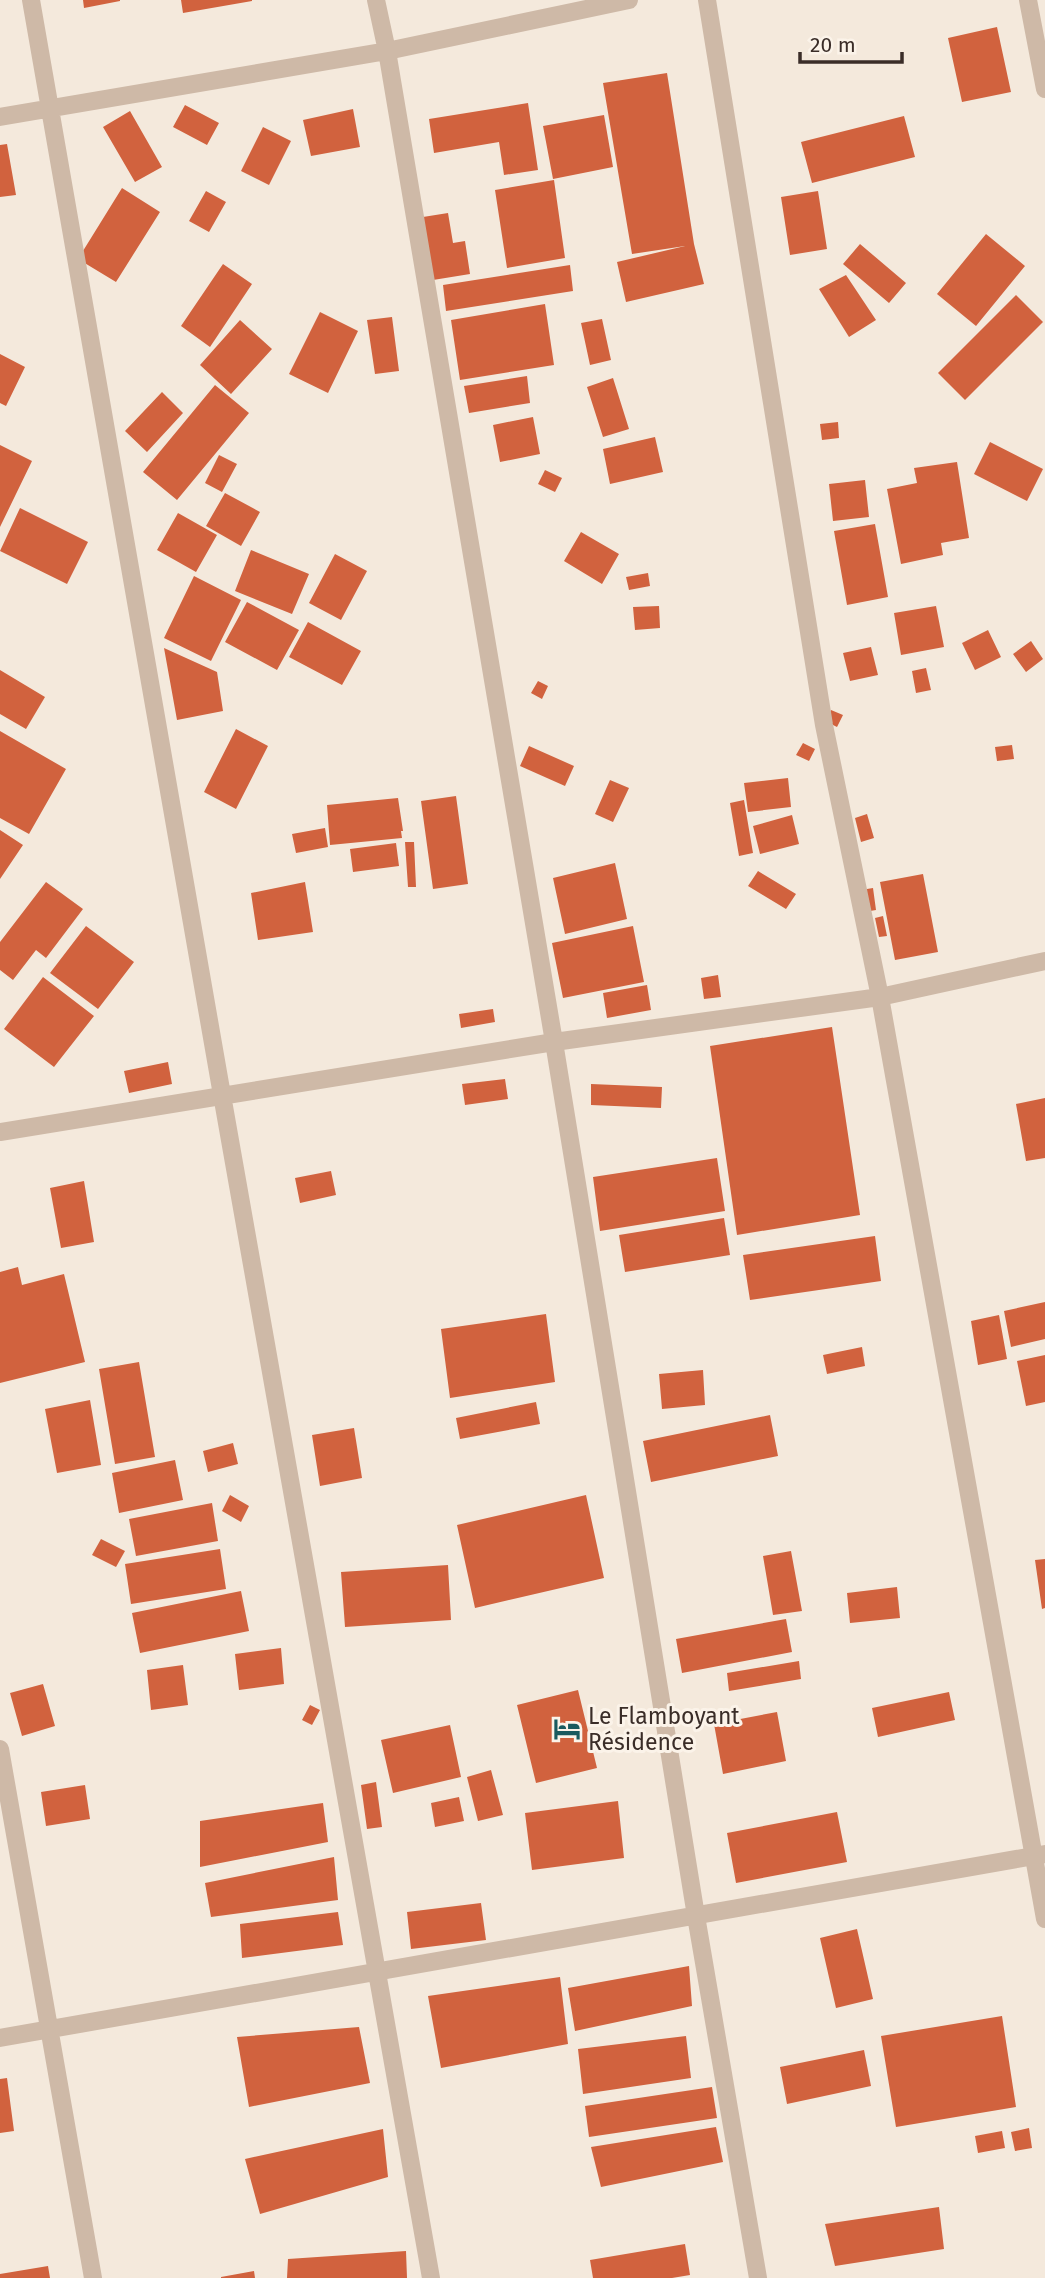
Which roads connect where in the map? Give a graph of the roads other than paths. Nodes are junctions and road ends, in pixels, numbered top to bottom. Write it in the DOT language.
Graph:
graph roads {
  1 [pos="31,0"];
  2 [pos="376,0"];
  3 [pos="629,0"];
  4 [pos="707,0"];
  5 [pos="1028,0"];
  6 [pos="387,51"];
  7 [pos="1045,89"];
  8 [pos="50,107"];
  9 [pos="0,117"];
  10 [pos="1045,961"];
  11 [pos="880,997"];
  12 [pos="554,1042"];
  13 [pos="222,1095"];
  14 [pos="0,1132"];
  15 [pos="0,1749"];
  16 [pos="1039,1855"];
  17 [pos="696,1916"];
  18 [pos="1045,1919"];
  19 [pos="378,1972"];
  20 [pos="50,2030"];
  21 [pos="0,2038"];
  22 [pos="93,2278"];
  23 [pos="431,2278"];
  24 [pos="758,2278"];
  1 -- 8 [label="street"];
  2 -- 6 [label="street"];
  3 -- 6 [label="street"];
  4 -- 11 [label="street"];
  5 -- 7 [label="street"];
  6 -- 8 [label="street"];
  6 -- 12 [label="street"];
  8 -- 9 [label="street"];
  8 -- 13 [label="street"];
  10 -- 11 [label="street"];
  11 -- 12 [label="street"];
  11 -- 16 [label="street"];
  12 -- 13 [label="street"];
  12 -- 17 [label="street"];
  13 -- 14 [label="street"];
  13 -- 19 [label="street"];
  15 -- 20 [label="street"];
  16 -- 17 [label="street"];
  16 -- 18 [label="street"];
  17 -- 19 [label="street"];
  17 -- 24 [label="street"];
  19 -- 20 [label="street"];
  19 -- 23 [label="street"];
  20 -- 21 [label="street"];
  20 -- 22 [label="street"];
}
